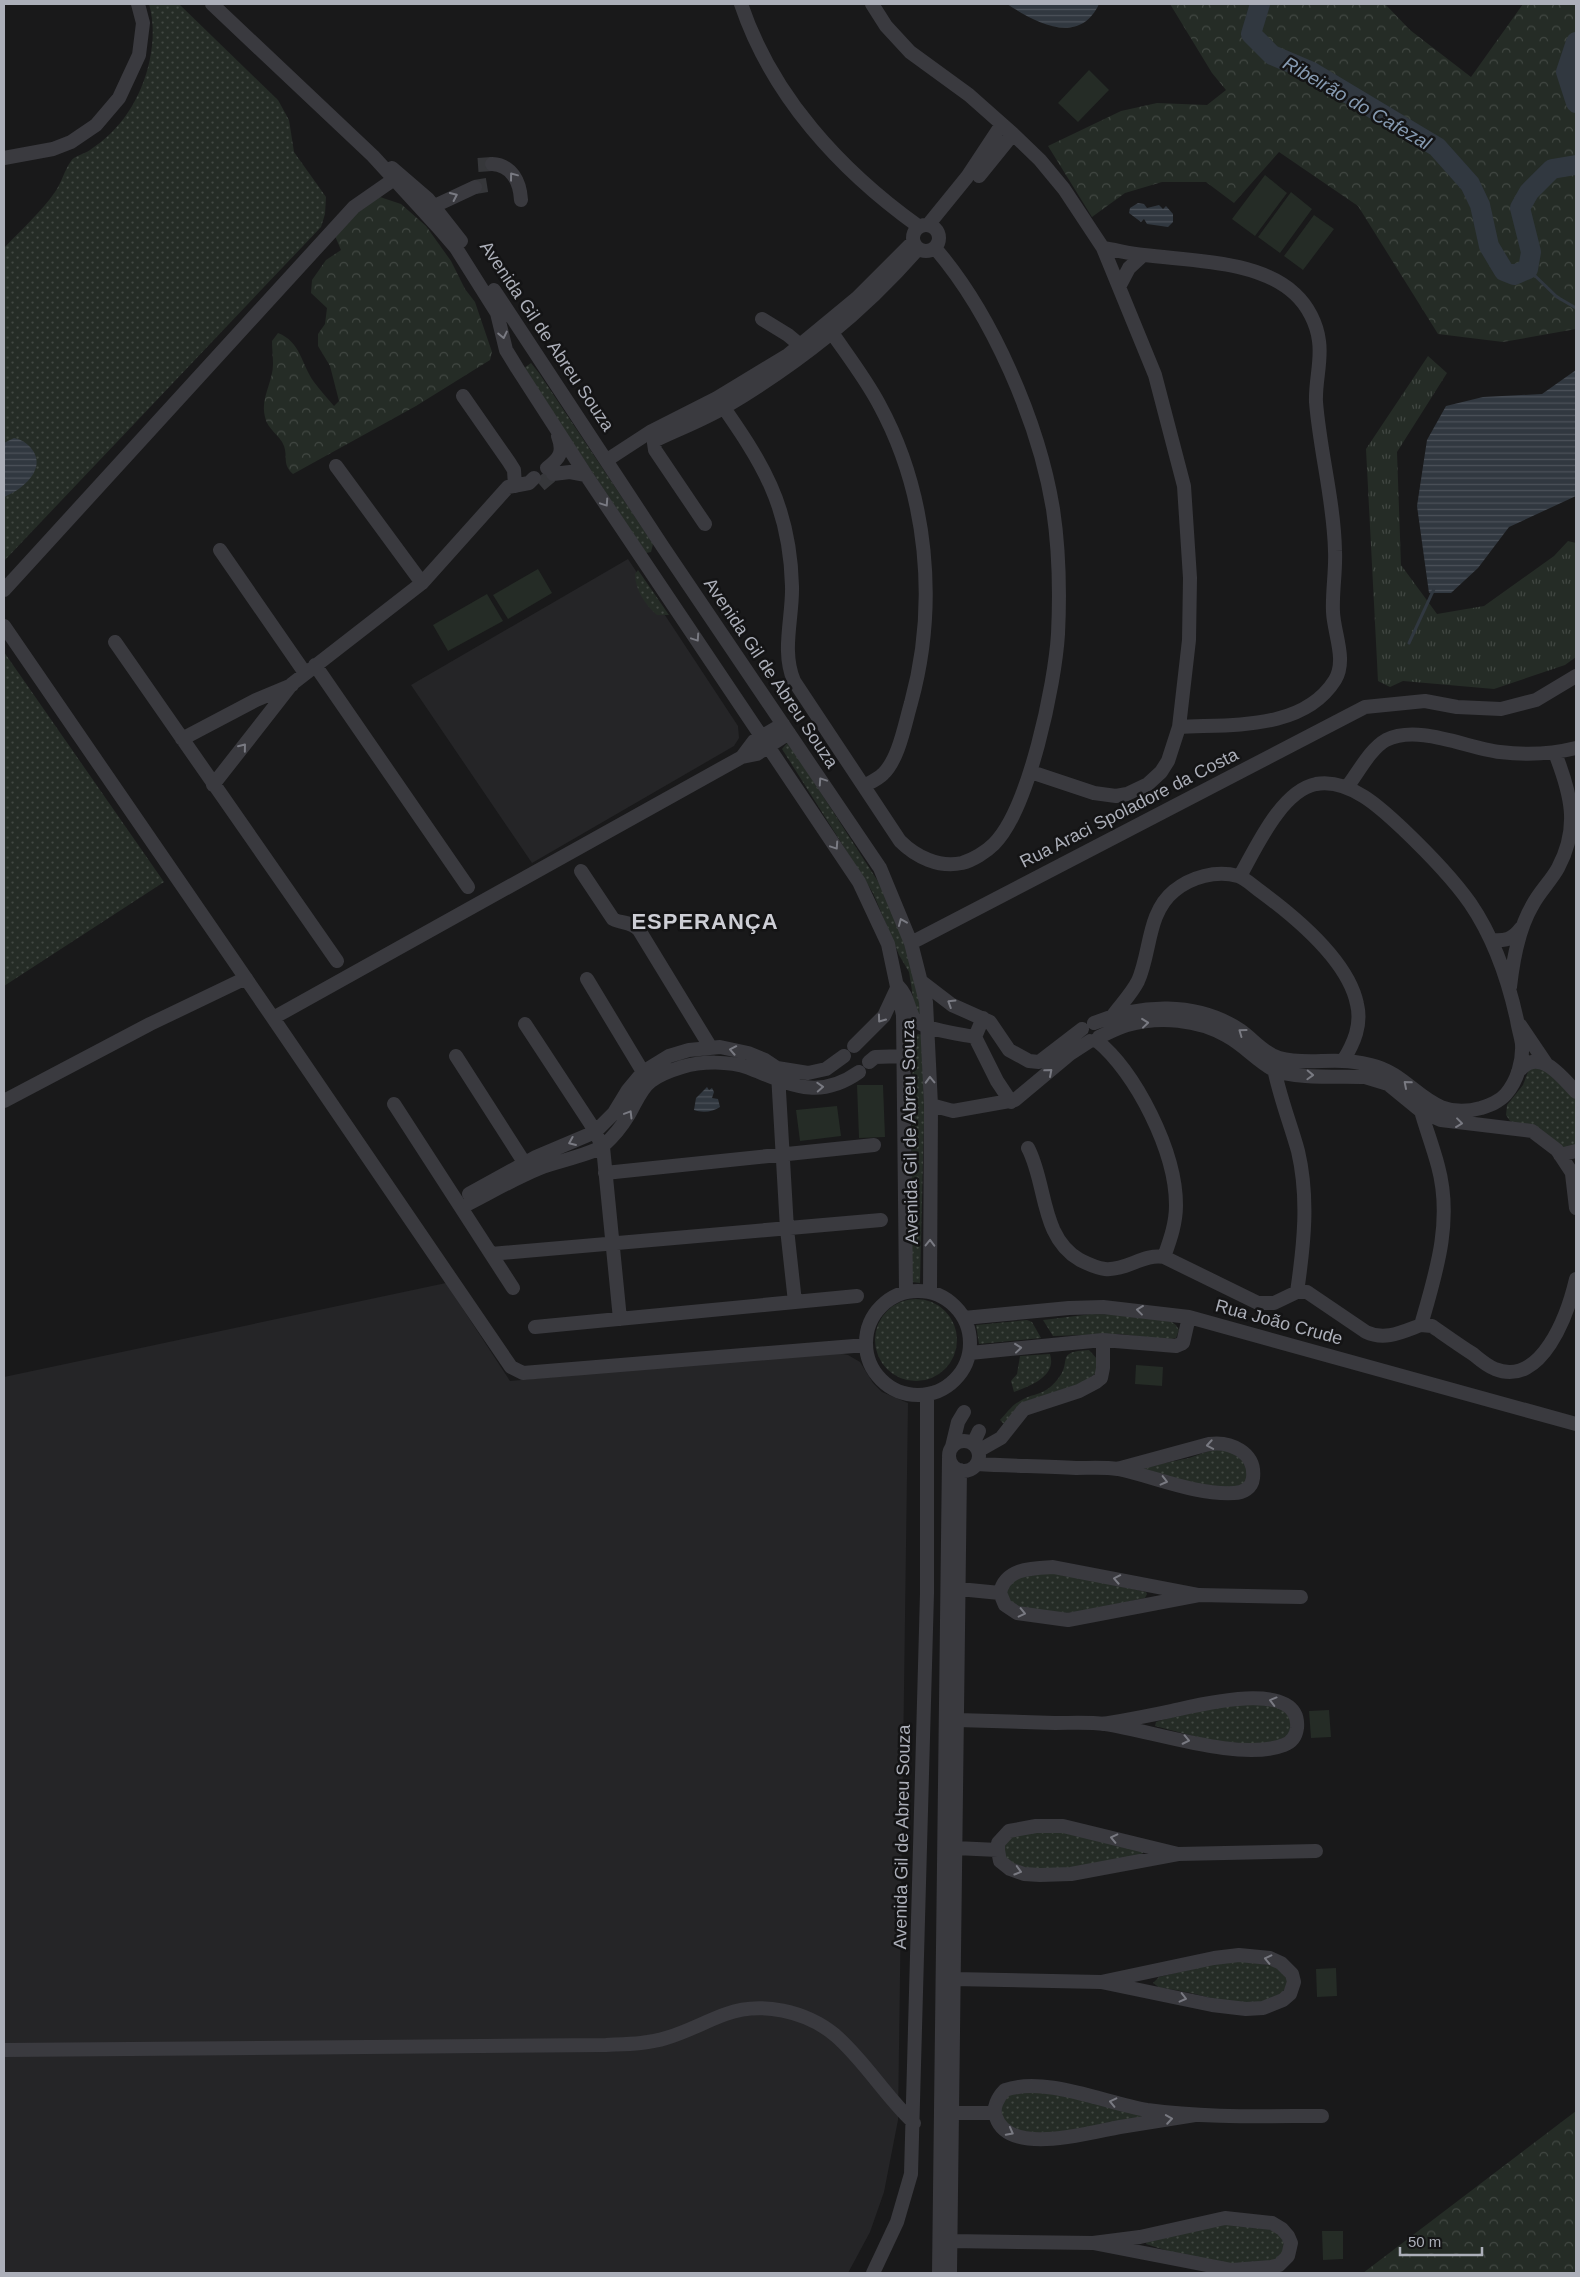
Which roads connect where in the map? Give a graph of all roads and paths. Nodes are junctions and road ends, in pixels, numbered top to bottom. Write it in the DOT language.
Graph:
graph roads {
  1 [pos="138,4"];
  2 [pos="212,4"];
  3 [pos="741,4"];
  4 [pos="872,4"];
  5 [pos="1002,124"];
  6 [pos="1013,134"];
  7 [pos="4,158"];
  8 [pos="492,164"];
  9 [pos="396,176"];
  10 [pos="475,187"];
  11 [pos="521,200"];
  12 [pos="429,208"];
  13 [pos="928,227"];
  14 [pos="915,246"];
  15 [pos="935,248"];
  16 [pos="1103,248"];
  17 [pos="1143,255"];
  18 [pos="1119,287"];
  19 [pos="762,319"];
  20 [pos="830,329"];
  21 [pos="800,345"];
  22 [pos="517,368"];
  23 [pos="552,377"];
  24 [pos="463,396"];
  25 [pos="720,403"];
  26 [pos="554,426"];
  27 [pos="607,460"];
  28 [pos="336,466"];
  29 [pos="586,475"];
  30 [pos="537,482"];
  31 [pos="515,486"];
  32 [pos="704,524"];
  33 [pos="220,550"];
  34 [pos="422,583"];
  35 [pos="4,590"];
  36 [pos="4,626"];
  37 [pos="115,642"];
  38 [pos="310,669"];
  39 [pos="1576,676"];
  40 [pos="292,684"];
  41 [pos="1179,727"];
  42 [pos="786,728"];
  43 [pos="182,739"];
  44 [pos="766,742"];
  45 [pos="1576,748"];
  46 [pos="1555,754"];
  47 [pos="1031,772"];
  48 [pos="213,785"];
  49 [pos="864,786"];
  50 [pos="1347,787"];
  51 [pos="582,871"];
  52 [pos="1240,876"];
  53 [pos="468,887"];
  54 [pos="1523,925"];
  55 [pos="1490,940"];
  56 [pos="911,942"];
  57 [pos="337,961"];
  58 [pos="246,978"];
  59 [pos="587,979"];
  60 [pos="922,982"];
  61 [pos="898,986"];
  62 [pos="1510,988"];
  63 [pos="1112,1016"];
  64 [pos="273,1018"];
  65 [pos="983,1018"];
  66 [pos="1516,1020"];
  67 [pos="525,1024"];
  68 [pos="928,1027"];
  69 [pos="1092,1034"];
  70 [pos="975,1037"];
  71 [pos="854,1046"];
  72 [pos="711,1048"];
  73 [pos="456,1056"];
  74 [pos="844,1056"];
  75 [pos="904,1056"];
  76 [pos="1272,1056"];
  77 [pos="1343,1061"];
  78 [pos="1547,1065"];
  79 [pos="1274,1070"];
  80 [pos="643,1072"];
  81 [pos="1518,1072"];
  82 [pos="778,1075"];
  83 [pos="1576,1092"];
  84 [pos="4,1101"];
  85 [pos="1011,1102"];
  86 [pos="1496,1103"];
  87 [pos="394,1104"];
  88 [pos="1421,1104"];
  89 [pos="932,1105"];
  90 [pos="1507,1127"];
  91 [pos="595,1132"];
  92 [pos="874,1144"];
  93 [pos="602,1147"];
  94 [pos="1028,1148"];
  95 [pos="1576,1151"];
  96 [pos="783,1154"];
  97 [pos="1560,1155"];
  98 [pos="528,1168"];
  99 [pos="605,1172"];
  100 [pos="1574,1176"];
  101 [pos="460,1204"];
  102 [pos="1576,1208"];
  103 [pos="881,1220"];
  104 [pos="788,1229"];
  105 [pos="613,1244"];
  106 [pos="492,1254"];
  107 [pos="1164,1257"];
  108 [pos="1576,1279"];
  109 [pos="513,1288"];
  110 [pos="930,1291"];
  111 [pos="906,1292"];
  112 [pos="1297,1292"];
  113 [pos="857,1296"];
  114 [pos="795,1302"];
  115 [pos="1189,1317"];
  116 [pos="964,1318"];
  117 [pos="620,1319"];
  118 [pos="1421,1325"];
  119 [pos="535,1328"];
  120 [pos="1103,1340"];
  121 [pos="866,1345"];
  122 [pos="970,1353"];
  123 [pos="927,1394"];
  124 [pos="964,1412"];
  125 [pos="1576,1424"];
  126 [pos="980,1431"];
  127 [pos="951,1453"];
  128 [pos="976,1453"];
  129 [pos="1140,1469"];
  130 [pos="960,1470"];
  131 [pos="1149,1585"];
  132 [pos="958,1589"];
  133 [pos="1000,1593"];
  134 [pos="1199,1595"];
  135 [pos="1301,1597"];
  136 [pos="1148,1604"];
  137 [pos="1154,1715"];
  138 [pos="957,1720"];
  139 [pos="1104,1724"];
  140 [pos="1155,1734"];
  141 [pos="955,1848"];
  142 [pos="998,1850"];
  143 [pos="1316,1851"];
  144 [pos="1146,1852"];
  145 [pos="1152,1972"];
  146 [pos="954,1979"];
  147 [pos="1101,1982"];
  148 [pos="1152,1991"];
  149 [pos="4,2050"];
  150 [pos="952,2113"];
  151 [pos="994,2113"];
  152 [pos="1145,2116"];
  153 [pos="1322,2116"];
  154 [pos="914,2123"];
  155 [pos="1140,2237"];
  156 [pos="950,2241"];
  157 [pos="1093,2243"];
  158 [pos="1138,2252"];
  159 [pos="874,2273"];
  160 [pos="939,2273"];
  161 [pos="950,2273"];
  1 -- 7 [label="street"];
  2 -- 9 [label="street, Avenida Gil de Abreu Souza"];
  3 -- 13 [label="street"];
  4 -- 5 [label="street"];
  5 -- 6 [label="street"];
  5 -- 13 [label="street"];
  6 -- 13 [label="street"];
  6 -- 16 [label="street"];
  11 -- 8 [label="street, one-way"];
  9 -- 12 [label="street, Avenida Gil de Abreu Souza"];
  9 -- 35 [label="street"];
  12 -- 10 [label="street, one-way"];
  12 -- 22 [label="street, Avenida Gil de Abreu Souza, one-way"];
  12 -- 23 [label="street, Avenida Gil de Abreu Souza"];
  13 -- 14 [label="street"];
  13 -- 15 [label="street"];
  14 -- 15 [label="street"];
  14 -- 20 [label="street"];
  15 -- 47 [label="street"];
  16 -- 17 [label="street"];
  16 -- 18 [label="street"];
  17 -- 18 [label="street"];
  17 -- 41 [label="street"];
  18 -- 41 [label="street"];
  19 -- 21 [label="street"];
  20 -- 21 [label="street"];
  20 -- 25 [label="street"];
  20 -- 49 [label="street"];
  21 -- 25 [label="street"];
  22 -- 23 [label="street"];
  22 -- 26 [label="street, Avenida Gil de Abreu Souza"];
  23 -- 27 [label="street, Avenida Gil de Abreu Souza"];
  24 -- 31 [label="street"];
  25 -- 27 [label="street"];
  25 -- 32 [label="street"];
  25 -- 49 [label="street"];
  26 -- 29 [label="street, Avenida Gil de Abreu Souza"];
  26 -- 29 [label="street"];
  27 -- 42 [label="street, Avenida Gil de Abreu Souza"];
  28 -- 34 [label="street"];
  29 -- 44 [label="street, Avenida Gil de Abreu Souza, one-way"];
  30 -- 31 [label="street"];
  31 -- 34 [label="street"];
  33 -- 38 [label="street"];
  34 -- 38 [label="street"];
  36 -- 58 [label="street"];
  37 -- 43 [label="street"];
  38 -- 40 [label="street"];
  38 -- 53 [label="street"];
  39 -- 56 [label="street, Rua Araci Spoladore da Costa"];
  40 -- 43 [label="street"];
  48 -- 40 [label="street, one-way"];
  41 -- 47 [label="street"];
  42 -- 44 [label="street"];
  56 -- 42 [label="street, Avenida Gil de Abreu Souza, one-way"];
  43 -- 48 [label="street"];
  44 -- 61 [label="street, Avenida Gil de Abreu Souza, one-way"];
  44 -- 64 [label="street"];
  45 -- 46 [label="street"];
  46 -- 50 [label="street"];
  46 -- 54 [label="street"];
  47 -- 49 [label="street"];
  48 -- 57 [label="street"];
  50 -- 52 [label="street"];
  50 -- 55 [label="street"];
  51 -- 72 [label="street"];
  52 -- 63 [label="street"];
  52 -- 77 [label="street"];
  54 -- 55 [label="street"];
  54 -- 62 [label="street"];
  55 -- 62 [label="street"];
  56 -- 60 [label="street, Avenida Gil de Abreu Souza"];
  58 -- 64 [label="street"];
  58 -- 84 [label="street"];
  59 -- 80 [label="street"];
  65 -- 60 [label="street, one-way"];
  60 -- 68 [label="street, Avenida Gil de Abreu Souza"];
  61 -- 68 [label="street"];
  61 -- 71 [label="street, one-way"];
  61 -- 75 [label="street, Avenida Gil de Abreu Souza"];
  62 -- 66 [label="street"];
  63 -- 69 [label="street"];
  76 -- 63 [label="street, one-way"];
  64 -- 121 [label="street"];
  65 -- 69 [label="street"];
  65 -- 70 [label="street"];
  66 -- 78 [label="street"];
  66 -- 81 [label="street"];
  67 -- 91 [label="street"];
  68 -- 70 [label="street"];
  89 -- 68 [label="street, Avenida Gil de Abreu Souza, one-way"];
  69 -- 79 [label="street, one-way"];
  85 -- 69 [label="street, one-way"];
  69 -- 107 [label="street"];
  70 -- 85 [label="street"];
  72 -- 80 [label="street"];
  82 -- 72 [label="street, one-way"];
  73 -- 98 [label="street"];
  74 -- 82 [label="street"];
  82 -- 75 [label="street, one-way"];
  75 -- 111 [label="street, Avenida Gil de Abreu Souza"];
  76 -- 77 [label="street"];
  76 -- 79 [label="street"];
  88 -- 77 [label="street, one-way"];
  78 -- 81 [label="street"];
  78 -- 83 [label="street"];
  79 -- 88 [label="street, one-way"];
  79 -- 112 [label="street"];
  80 -- 91 [label="street"];
  81 -- 86 [label="street"];
  93 -- 82 [label="street, one-way"];
  82 -- 96 [label="street"];
  85 -- 89 [label="street"];
  86 -- 88 [label="street"];
  86 -- 90 [label="street"];
  87 -- 101 [label="street"];
  88 -- 90 [label="street, one-way"];
  88 -- 118 [label="street"];
  110 -- 89 [label="street, Avenida Gil de Abreu Souza, one-way"];
  90 -- 97 [label="street"];
  91 -- 93 [label="street"];
  91 -- 98 [label="street, one-way"];
  92 -- 96 [label="street"];
  93 -- 98 [label="street"];
  93 -- 99 [label="street"];
  94 -- 107 [label="street"];
  95 -- 97 [label="street"];
  96 -- 99 [label="street"];
  96 -- 104 [label="street"];
  97 -- 100 [label="street"];
  98 -- 101 [label="street"];
  99 -- 105 [label="street"];
  100 -- 102 [label="street"];
  101 -- 106 [label="street"];
  103 -- 104 [label="street"];
  104 -- 105 [label="street"];
  104 -- 114 [label="street"];
  105 -- 106 [label="street"];
  105 -- 117 [label="street"];
  106 -- 109 [label="street"];
  107 -- 112 [label="street"];
  108 -- 118 [label="street"];
  110 -- 111 [label="street"];
  110 -- 116 [label="street"];
  111 -- 121 [label="street"];
  112 -- 118 [label="street"];
  113 -- 114 [label="street"];
  114 -- 117 [label="street"];
  115 -- 116 [label="street, Rua João Crude, one-way"];
  115 -- 120 [label="street"];
  115 -- 125 [label="street, Rua João Crude"];
  116 -- 122 [label="street"];
  117 -- 119 [label="street"];
  122 -- 120 [label="street, one-way"];
  120 -- 128 [label="street"];
  121 -- 123 [label="street"];
  122 -- 123 [label="street"];
  123 -- 154 [label="street, Avenida Gil de Abreu Souza"];
  124 -- 127 [label="street"];
  126 -- 128 [label="street"];
  127 -- 128 [label="street"];
  127 -- 130 [label="street"];
  127 -- 160 [label="street"];
  128 -- 129 [label="street"];
  128 -- 130 [label="street"];
  129 -- 129 [label="street, one-way"];
  130 -- 132 [label="street"];
  131 -- 133 [label="street, one-way"];
  131 -- 134 [label="street"];
  131 -- 136 [label="street"];
  132 -- 133 [label="street"];
  132 -- 138 [label="street"];
  133 -- 136 [label="street, one-way"];
  134 -- 135 [label="street"];
  134 -- 136 [label="street"];
  137 -- 139 [label="street"];
  137 -- 140 [label="street"];
  140 -- 137 [label="street, one-way"];
  138 -- 139 [label="street"];
  138 -- 141 [label="street"];
  139 -- 140 [label="street"];
  141 -- 142 [label="street"];
  141 -- 146 [label="street"];
  142 -- 144 [label="street, one-way"];
  144 -- 142 [label="street, one-way"];
  143 -- 144 [label="street"];
  145 -- 147 [label="street"];
  145 -- 148 [label="street"];
  148 -- 145 [label="street, one-way"];
  146 -- 147 [label="street"];
  146 -- 150 [label="street"];
  147 -- 148 [label="street"];
  149 -- 154 [label="street"];
  150 -- 151 [label="street"];
  150 -- 156 [label="street"];
  151 -- 152 [label="street, one-way"];
  152 -- 151 [label="street, one-way"];
  152 -- 153 [label="street"];
  154 -- 159 [label="street, Avenida Gil de Abreu Souza"];
  155 -- 157 [label="street"];
  155 -- 158 [label="street"];
  155 -- 158 [label="street"];
  156 -- 157 [label="street"];
  156 -- 161 [label="street"];
  157 -- 158 [label="street"];
}
